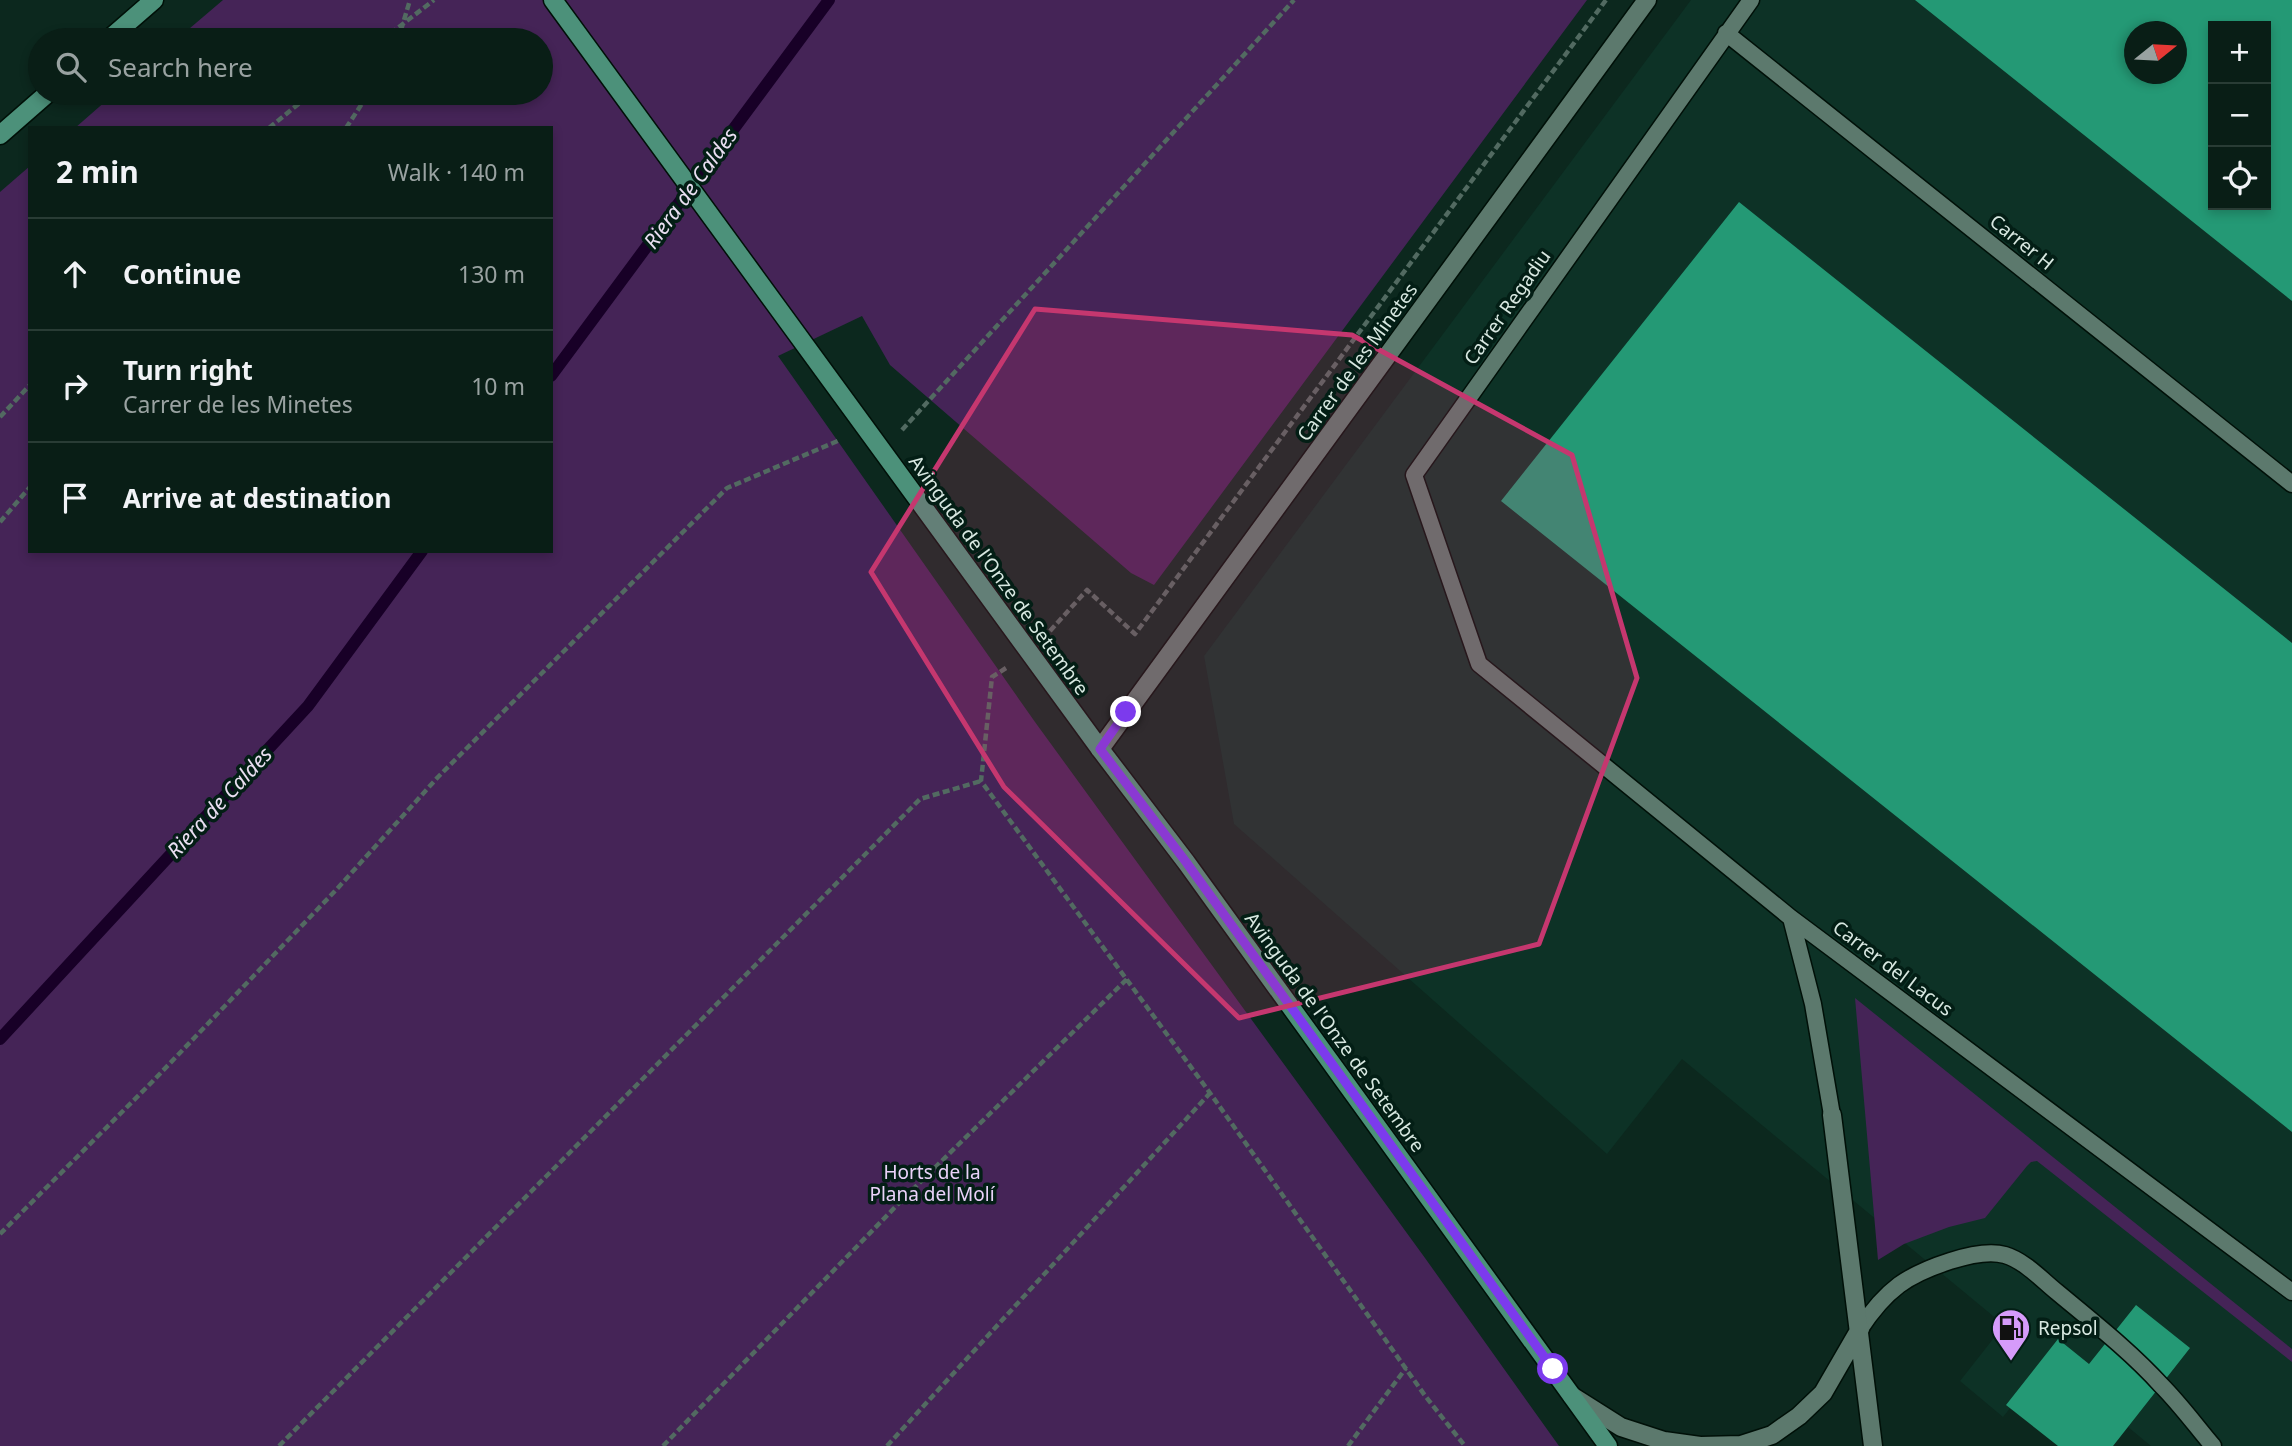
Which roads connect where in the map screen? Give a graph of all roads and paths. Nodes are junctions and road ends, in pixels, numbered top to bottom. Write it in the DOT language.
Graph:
graph roads {
  1 [pos="154,0"];
  2 [pos="410,0"];
  3 [pos="434,0"];
  4 [pos="553,0"];
  5 [pos="1294,0"];
  6 [pos="1606,0"];
  7 [pos="1647,0"];
  8 [pos="1751,0"];
  9 [pos="403,24"];
  10 [pos="122,28"];
  11 [pos="398,28"];
  12 [pos="402,28"];
  13 [pos="1726,33"];
  14 [pos="34,105"];
  15 [pos="297,105"];
  16 [pos="361,105"];
  17 [pos="271,126"];
  18 [pos="347,126"];
  19 [pos="0,135"];
  20 [pos="28,387"];
  21 [pos="0,417"];
  22 [pos="867,430"];
  23 [pos="882,451"];
  24 [pos="2292,484"];
  25 [pos="28,489"];
  26 [pos="0,522"];
  27 [pos="1030,653"];
  28 [pos="1479,664"];
  29 [pos="992,677"];
  30 [pos="1100,749"];
  31 [pos="981,781"];
  32 [pos="1791,918"];
  33 [pos="1127,979"];
  34 [pos="1210,1093"];
  35 [pos="1832,1115"];
  36 [pos="0,1234"];
  37 [pos="2292,1292"];
  38 [pos="1860,1329"];
  39 [pos="1406,1368"];
  40 [pos="1571,1396"];
  41 [pos="279,1446"];
  42 [pos="663,1446"];
  43 [pos="887,1446"];
  44 [pos="1348,1446"];
  45 [pos="1465,1446"];
  46 [pos="1608,1446"];
  47 [pos="1700,1446"];
  48 [pos="1873,1446"];
  49 [pos="2213,1446"];
  1 -- 10 [label="main road"];
  2 -- 9 [label="path"];
  3 -- 9 [label="path"];
  4 -- 22 [label="main road, Avinguda de l'Onze de Setembre"];
  5 -- 23 [label="path"];
  6 -- 27 [label="path"];
  7 -- 30 [label="street, Carrer de les Minetes"];
  8 -- 13 [label="lane, Carrer Regadiu"];
  9 -- 11 [label="path"];
  9 -- 12 [label="path"];
  13 -- 24 [label="lane, Carrer H"];
  13 -- 28 [label="lane, Carrer Regadiu"];
  14 -- 19 [label="main road"];
  15 -- 17 [label="path"];
  16 -- 18 [label="path"];
  20 -- 21 [label="path"];
  22 -- 23 [label="main road, Avinguda de l'Onze de Setembre"];
  22 -- 36 [label="path"];
  23 -- 27 [label="main road, Avinguda de l'Onze de Setembre"];
  25 -- 26 [label="path"];
  27 -- 30 [label="main road, Avinguda de l'Onze de Setembre"];
  28 -- 32 [label="lane, Carrer del Lacus"];
  29 -- 31 [label="path"];
  30 -- 40 [label="main road, Avinguda de l'Onze de Setembre"];
  31 -- 33 [label="path"];
  31 -- 41 [label="path"];
  32 -- 35 [label="lane"];
  32 -- 37 [label="lane, Carrer del Lacus"];
  33 -- 34 [label="path"];
  33 -- 42 [label="path"];
  34 -- 39 [label="path"];
  34 -- 43 [label="path"];
  35 -- 38 [label="street"];
  38 -- 47 [label="street"];
  38 -- 48 [label="street"];
  38 -- 49 [label="lane"];
  39 -- 44 [label="path"];
  39 -- 45 [label="path"];
  40 -- 46 [label="main road, Avinguda de l'Onze de Setembre"];
  40 -- 47 [label="street"];
}
